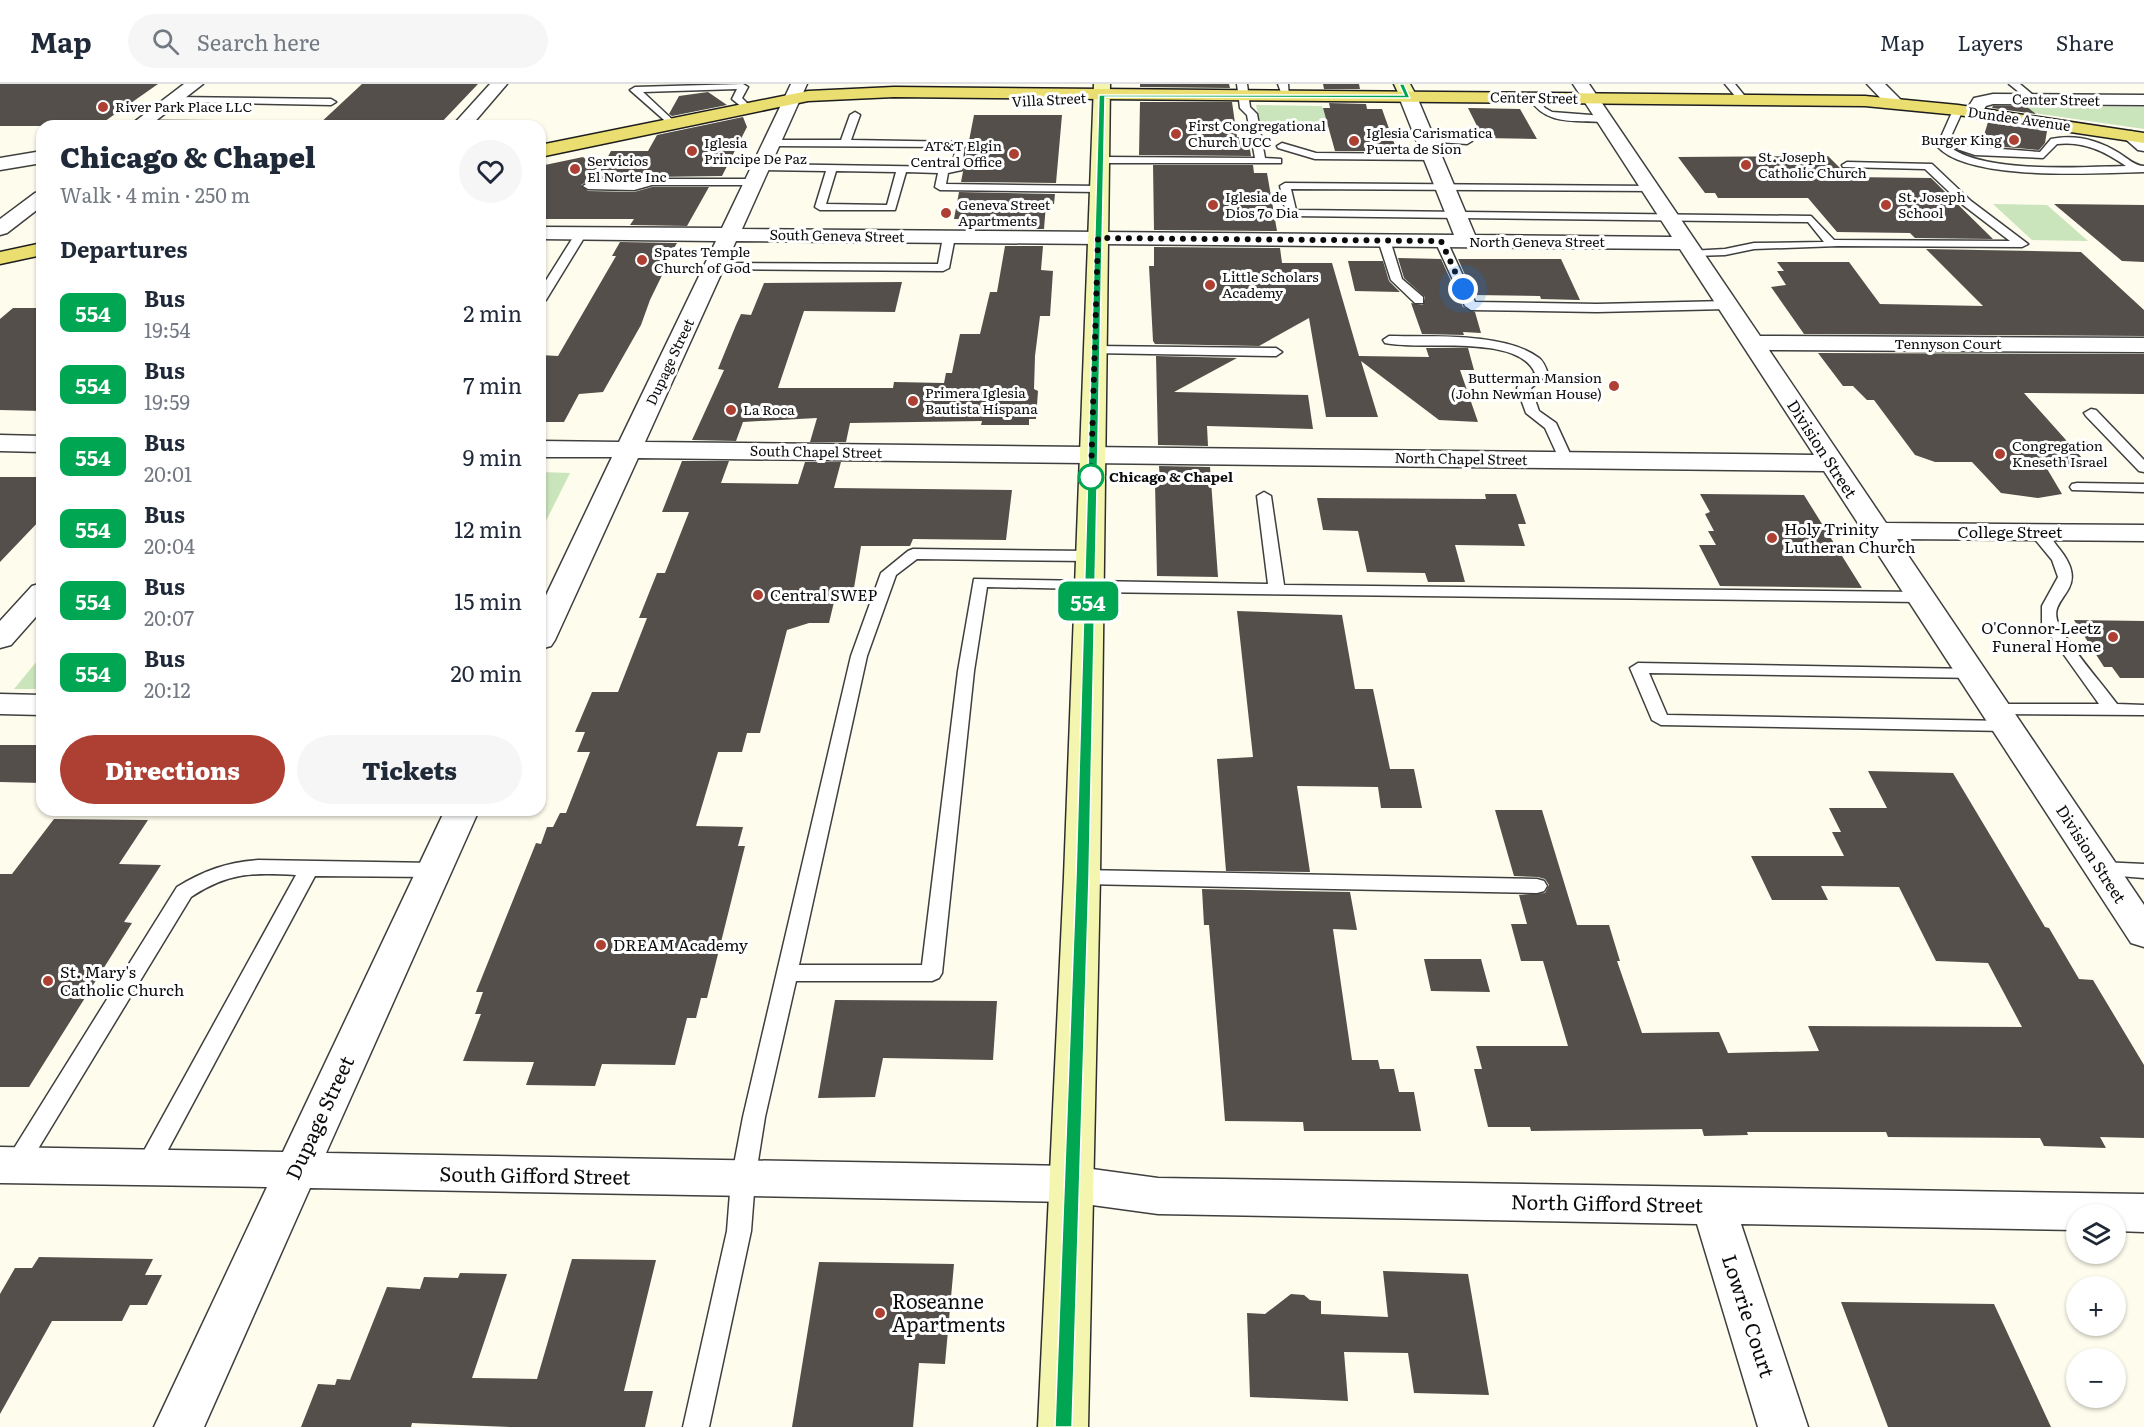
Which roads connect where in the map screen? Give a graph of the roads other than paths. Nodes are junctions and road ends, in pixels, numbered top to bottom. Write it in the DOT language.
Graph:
graph roads {
  1 [pos="195,84"];
  2 [pos="499,84"];
  3 [pos="1730,84"];
  4 [pos="1875,84"];
  5 [pos="2014,84"];
  6 [pos="943,88"];
  7 [pos="1102,89"];
  8 [pos="1243,90"];
  9 [pos="1284,90"];
  10 [pos="1405,90"];
  11 [pos="795,93"];
  12 [pos="1534,98"];
  13 [pos="2033,99"];
  14 [pos="173,100"];
  15 [pos="1592,100"];
  16 [pos="1743,100"];
  17 [pos="2144,100"];
  18 [pos="331,102"];
  19 [pos="1894,102"];
  20 [pos="748,109"];
  21 [pos="1966,111"];
  22 [pos="855,115"];
  23 [pos="147,120"];
  24 [pos="466,120"];
  25 [pos="672,124"];
  26 [pos="1946,138"];
  27 [pos="1425,139"];
  28 [pos="2140,140"];
  29 [pos="1467,141"];
  30 [pos="771,143"];
  31 [pos="845,144"];
  32 [pos="1282,146"];
  33 [pos="546,150"];
  34 [pos="1432,157"];
  35 [pos="36,158"];
  36 [pos="1261,161"];
  37 [pos="1277,161"];
  38 [pos="0,164"];
  39 [pos="1847,165"];
  40 [pos="832,168"];
  41 [pos="902,169"];
  42 [pos="2140,169"];
  43 [pos="944,170"];
  44 [pos="1100,174"];
  45 [pos="757,175"];
  46 [pos="588,186"];
  47 [pos="1445,187"];
  48 [pos="1652,189"];
  49 [pos="36,202"];
  50 [pos="1455,214"];
  51 [pos="1670,217"];
  52 [pos="0,229"];
  53 [pos="546,233"];
  54 [pos="581,234"];
  55 [pos="729,235"];
  56 [pos="949,237"];
  57 [pos="1098,238"];
  58 [pos="1384,240"];
  59 [pos="1441,241"];
  60 [pos="1467,241"];
  61 [pos="1832,243"];
  62 [pos="1690,248"];
  63 [pos="36,250"];
  64 [pos="0,258"];
  65 [pos="714,266"];
  66 [pos="546,290"];
  67 [pos="1419,300"];
  68 [pos="1727,305"];
  69 [pos="1389,340"];
  70 [pos="1752,343"];
  71 [pos="2144,345"];
  72 [pos="1095,350"];
  73 [pos="1276,352"];
  74 [pos="2091,413"];
  75 [pos="0,443"];
  76 [pos="36,444"];
  77 [pos="546,449"];
  78 [pos="628,450"];
  79 [pos="1092,455"];
  80 [pos="1566,460"];
  81 [pos="1830,463"];
  82 [pos="2144,468"];
  83 [pos="2077,487"];
  84 [pos="2144,488"];
  85 [pos="1264,496"];
  86 [pos="1876,531"];
  87 [pos="2037,532"];
  88 [pos="2144,533"];
  89 [pos="1088,576"];
  90 [pos="1277,589"];
  91 [pos="1921,597"];
  92 [pos="36,599"];
  93 [pos="546,627"];
  94 [pos="0,639"];
  95 [pos="1972,674"];
  96 [pos="0,704"];
  97 [pos="36,705"];
  98 [pos="2112,710"];
  99 [pos="2144,710"];
  100 [pos="2001,717"];
  101 [pos="459,816"];
  102 [pos="309,869"];
  103 [pos="2101,869"];
  104 [pos="434,870"];
  105 [pos="2144,871"];
  106 [pos="1083,877"];
  107 [pos="1537,886"];
  108 [pos="2144,934"];
  109 [pos="787,973"];
  110 [pos="8,1165"];
  111 [pos="147,1167"];
  112 [pos="296,1170"];
  113 [pos="743,1180"];
  114 [pos="1070,1184"];
  115 [pos="1713,1205"];
  116 [pos="2144,1213"];
  117 [pos="179,1427"];
  118 [pos="696,1427"];
  119 [pos="1063,1427"];
  120 [pos="1783,1427"];
  1 -- 14 [label="street"];
  2 -- 24 [label="street"];
  3 -- 16 [label="lane"];
  4 -- 19 [label="street"];
  5 -- 13 [label="lane"];
  6 -- 7 [label="main road, Villa Street"];
  6 -- 11 [label="main road, Villa Street"];
  7 -- 8 [label="main road, Center Street"];
  7 -- 11 [label="main road, Villa Street"];
  7 -- 44 [label="street"];
  8 -- 9 [label="main road, Center Street"];
  8 -- 36 [label="lane"];
  9 -- 10 [label="main road, Center Street"];
  10 -- 12 [label="main road, Center Street"];
  10 -- 27 [label="street"];
  11 -- 20 [label="main road, Villa Street"];
  11 -- 30 [label="street, Dupage Street"];
  12 -- 15 [label="main road, Center Street"];
  12 -- 15 [label="lane"];
  13 -- 17 [label="street, Center Street"];
  13 -- 21 [label="street, Center Street"];
  14 -- 18 [label="lane"];
  14 -- 23 [label="street"];
  15 -- 16 [label="main road, Center Street"];
  15 -- 48 [label="street, Division Street"];
  16 -- 19 [label="main road, Center Street"];
  19 -- 21 [label="main road, Dundee Avenue"];
  20 -- 25 [label="main road, Villa Street"];
  20 -- 25 [label="lane"];
  21 -- 26 [label="lane"];
  21 -- 28 [label="main road, Dundee Avenue"];
  22 -- 31 [label="lane"];
  25 -- 33 [label="main road, Villa Street"];
  26 -- 42 [label="lane"];
  26 -- 42 [label="lane"];
  27 -- 29 [label="lane"];
  27 -- 34 [label="street"];
  30 -- 31 [label="lane"];
  30 -- 45 [label="street, Dupage Street"];
  31 -- 43 [label="lane"];
  32 -- 34 [label="lane"];
  34 -- 47 [label="street"];
  35 -- 38 [label="street"];
  36 -- 37 [label="lane"];
  36 -- 44 [label="lane"];
  39 -- 61 [label="lane"];
  40 -- 41 [label="lane"];
  40 -- 41 [label="lane"];
  40 -- 45 [label="lane"];
  41 -- 43 [label="lane"];
  43 -- 44 [label="lane"];
  44 -- 57 [label="street"];
  45 -- 46 [label="lane"];
  45 -- 55 [label="street, Dupage Street"];
  47 -- 48 [label="lane"];
  47 -- 50 [label="street"];
  47 -- 50 [label="lane"];
  48 -- 51 [label="street, Division Street"];
  49 -- 52 [label="street"];
  50 -- 51 [label="lane"];
  50 -- 60 [label="street"];
  51 -- 61 [label="lane"];
  51 -- 62 [label="street, Division Street"];
  53 -- 54 [label="street, South Geneva Street"];
  54 -- 55 [label="street, South Geneva Street"];
  54 -- 66 [label="lane"];
  55 -- 56 [label="street, South Geneva Street"];
  55 -- 65 [label="street, Dupage Street"];
  56 -- 57 [label="street, South Geneva Street"];
  56 -- 65 [label="lane"];
  57 -- 58 [label="street, North Geneva Street"];
  57 -- 72 [label="street"];
  58 -- 59 [label="street, North Geneva Street"];
  58 -- 67 [label="lane"];
  59 -- 60 [label="street, North Geneva Street"];
  59 -- 68 [label="lane"];
  60 -- 62 [label="street, North Geneva Street"];
  61 -- 62 [label="lane"];
  62 -- 68 [label="street, Division Street"];
  63 -- 64 [label="main road"];
  65 -- 78 [label="street, Dupage Street"];
  68 -- 70 [label="street, Division Street"];
  69 -- 80 [label="lane"];
  70 -- 71 [label="street, Tennyson Court"];
  70 -- 81 [label="street, Division Street"];
  72 -- 73 [label="lane"];
  72 -- 79 [label="street"];
  74 -- 82 [label="lane"];
  75 -- 76 [label="street"];
  77 -- 78 [label="street, South Chapel Street"];
  78 -- 79 [label="street, South Chapel Street"];
  78 -- 93 [label="street, Dupage Street"];
  79 -- 80 [label="street, North Chapel Street"];
  79 -- 89 [label="street"];
  80 -- 81 [label="street, North Chapel Street"];
  81 -- 86 [label="street, Division Street"];
  83 -- 84 [label="lane"];
  85 -- 90 [label="lane"];
  86 -- 87 [label="street, College Street"];
  86 -- 91 [label="street, Division Street"];
  87 -- 88 [label="street, College Street"];
  87 -- 98 [label="lane"];
  89 -- 90 [label="lane"];
  89 -- 106 [label="street"];
  89 -- 109 [label="lane"];
  89 -- 109 [label="lane"];
  90 -- 91 [label="lane"];
  91 -- 95 [label="street, Division Street"];
  92 -- 94 [label="street"];
  95 -- 100 [label="street, Division Street"];
  95 -- 100 [label="lane"];
  96 -- 97 [label="street"];
  98 -- 99 [label="lane"];
  98 -- 100 [label="lane"];
  100 -- 103 [label="street, Division Street"];
  101 -- 104 [label="street, Dupage Street"];
  102 -- 104 [label="lane"];
  102 -- 110 [label="lane"];
  102 -- 111 [label="lane"];
  103 -- 105 [label="lane"];
  103 -- 108 [label="street, Division Street"];
  104 -- 112 [label="street, Dupage Street"];
  106 -- 107 [label="lane"];
  106 -- 114 [label="street"];
  109 -- 113 [label="lane"];
  110 -- 111 [label="street, South Gifford Street"];
  111 -- 112 [label="street, South Gifford Street"];
  112 -- 113 [label="street, South Gifford Street"];
  112 -- 117 [label="street, Dupage Street"];
  113 -- 114 [label="street, South Gifford Street"];
  113 -- 118 [label="lane"];
  114 -- 115 [label="street, North Gifford Street"];
  114 -- 119 [label="street"];
  115 -- 116 [label="street, North Gifford Street"];
  115 -- 120 [label="street, Lowrie Court"];
}
